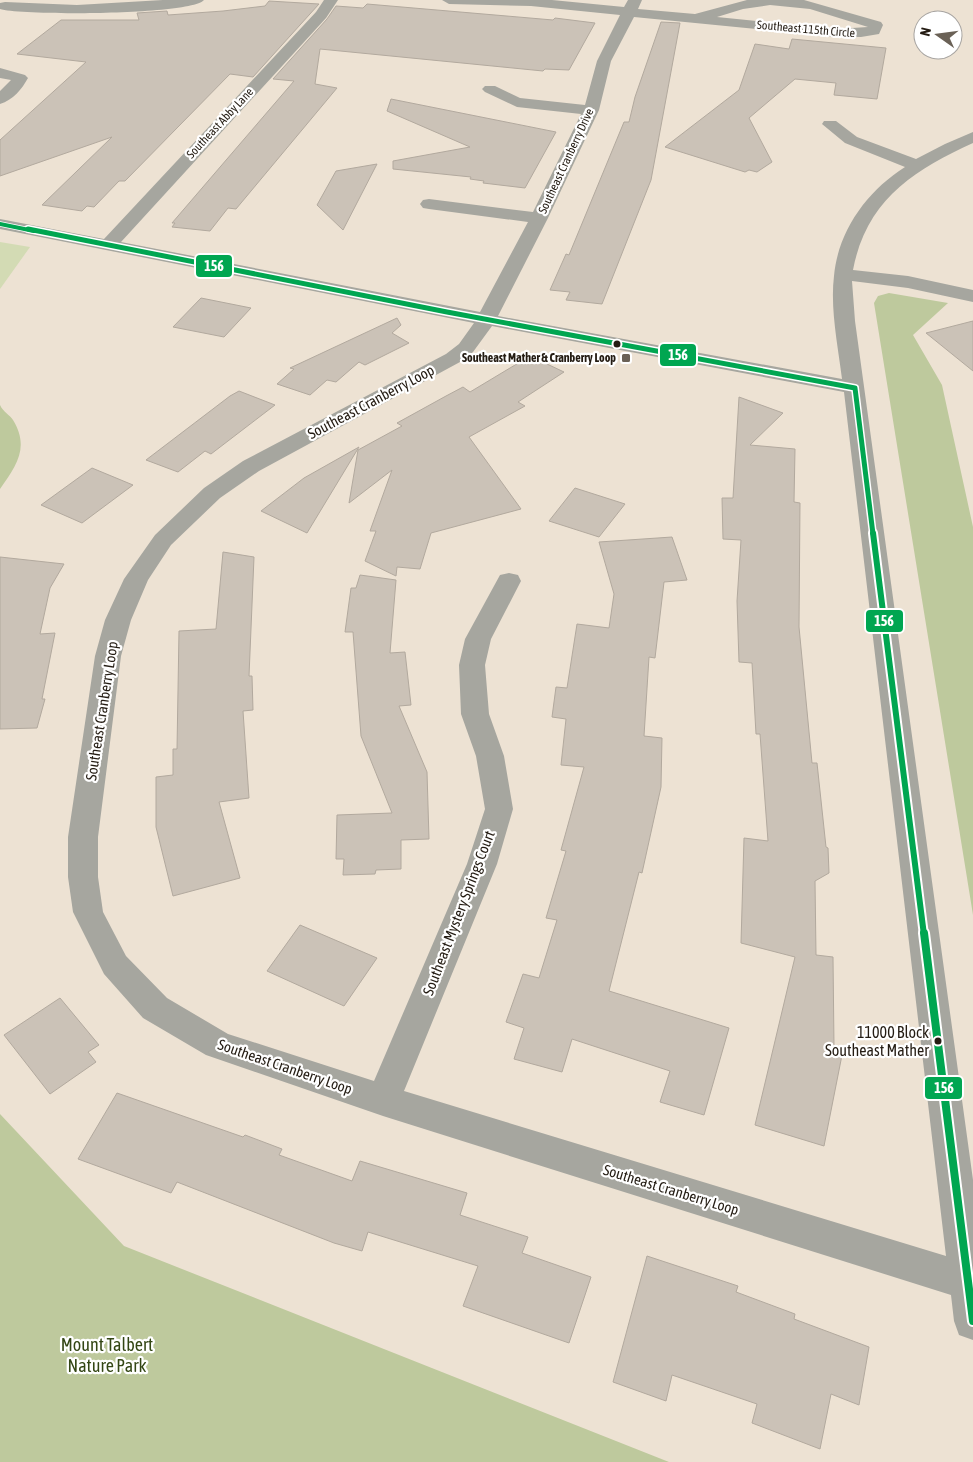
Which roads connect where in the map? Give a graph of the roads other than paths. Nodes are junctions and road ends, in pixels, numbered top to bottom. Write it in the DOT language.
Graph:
graph roads {
  1 [pos="197,0"];
  2 [pos="331,0"];
  3 [pos="449,0"];
  4 [pos="6,5"];
  5 [pos="632,6"];
  6 [pos="694,19"];
  7 [pos="0,73"];
  8 [pos="490,89"];
  9 [pos="0,99"];
  10 [pos="591,110"];
  11 [pos="830,124"];
  12 [pos="973,137"];
  13 [pos="916,165"];
  14 [pos="429,204"];
  15 [pos="539,218"];
  16 [pos="0,224"];
  17 [pos="108,245"];
  18 [pos="843,274"];
  19 [pos="973,296"];
  20 [pos="486,319"];
  21 [pos="854,388"];
  22 [pos="509,581"];
  23 [pos="383,1100"];
  24 [pos="968,1281"];
  25 [pos="973,1322"];
  1 -- 4 [label="street"];
  2 -- 17 [label="street, Southeast Abby Lane"];
  3 -- 5 [label="street, Southeast 115th Circle"];
  5 -- 6 [label="street, Southeast 115th Circle"];
  5 -- 10 [label="street, Southeast Cranberry Drive"];
  6 -- 6 [label="street, Southeast 115th Circle"];
  7 -- 9 [label="street"];
  8 -- 10 [label="street"];
  10 -- 15 [label="street, Southeast Cranberry Drive"];
  11 -- 13 [label="street"];
  12 -- 13 [label="street"];
  13 -- 18 [label="street"];
  14 -- 15 [label="street"];
  15 -- 20 [label="street, Southeast Cranberry Drive"];
  16 -- 17 [label="street"];
  17 -- 20 [label="street"];
  18 -- 19 [label="street"];
  18 -- 21 [label="street"];
  20 -- 21 [label="street"];
  20 -- 23 [label="street, Southeast Cranberry Loop"];
  21 -- 24 [label="street"];
  22 -- 23 [label="street, Southeast Mystery Springs Court"];
  23 -- 24 [label="street, Southeast Cranberry Loop"];
  24 -- 25 [label="street"];
}
